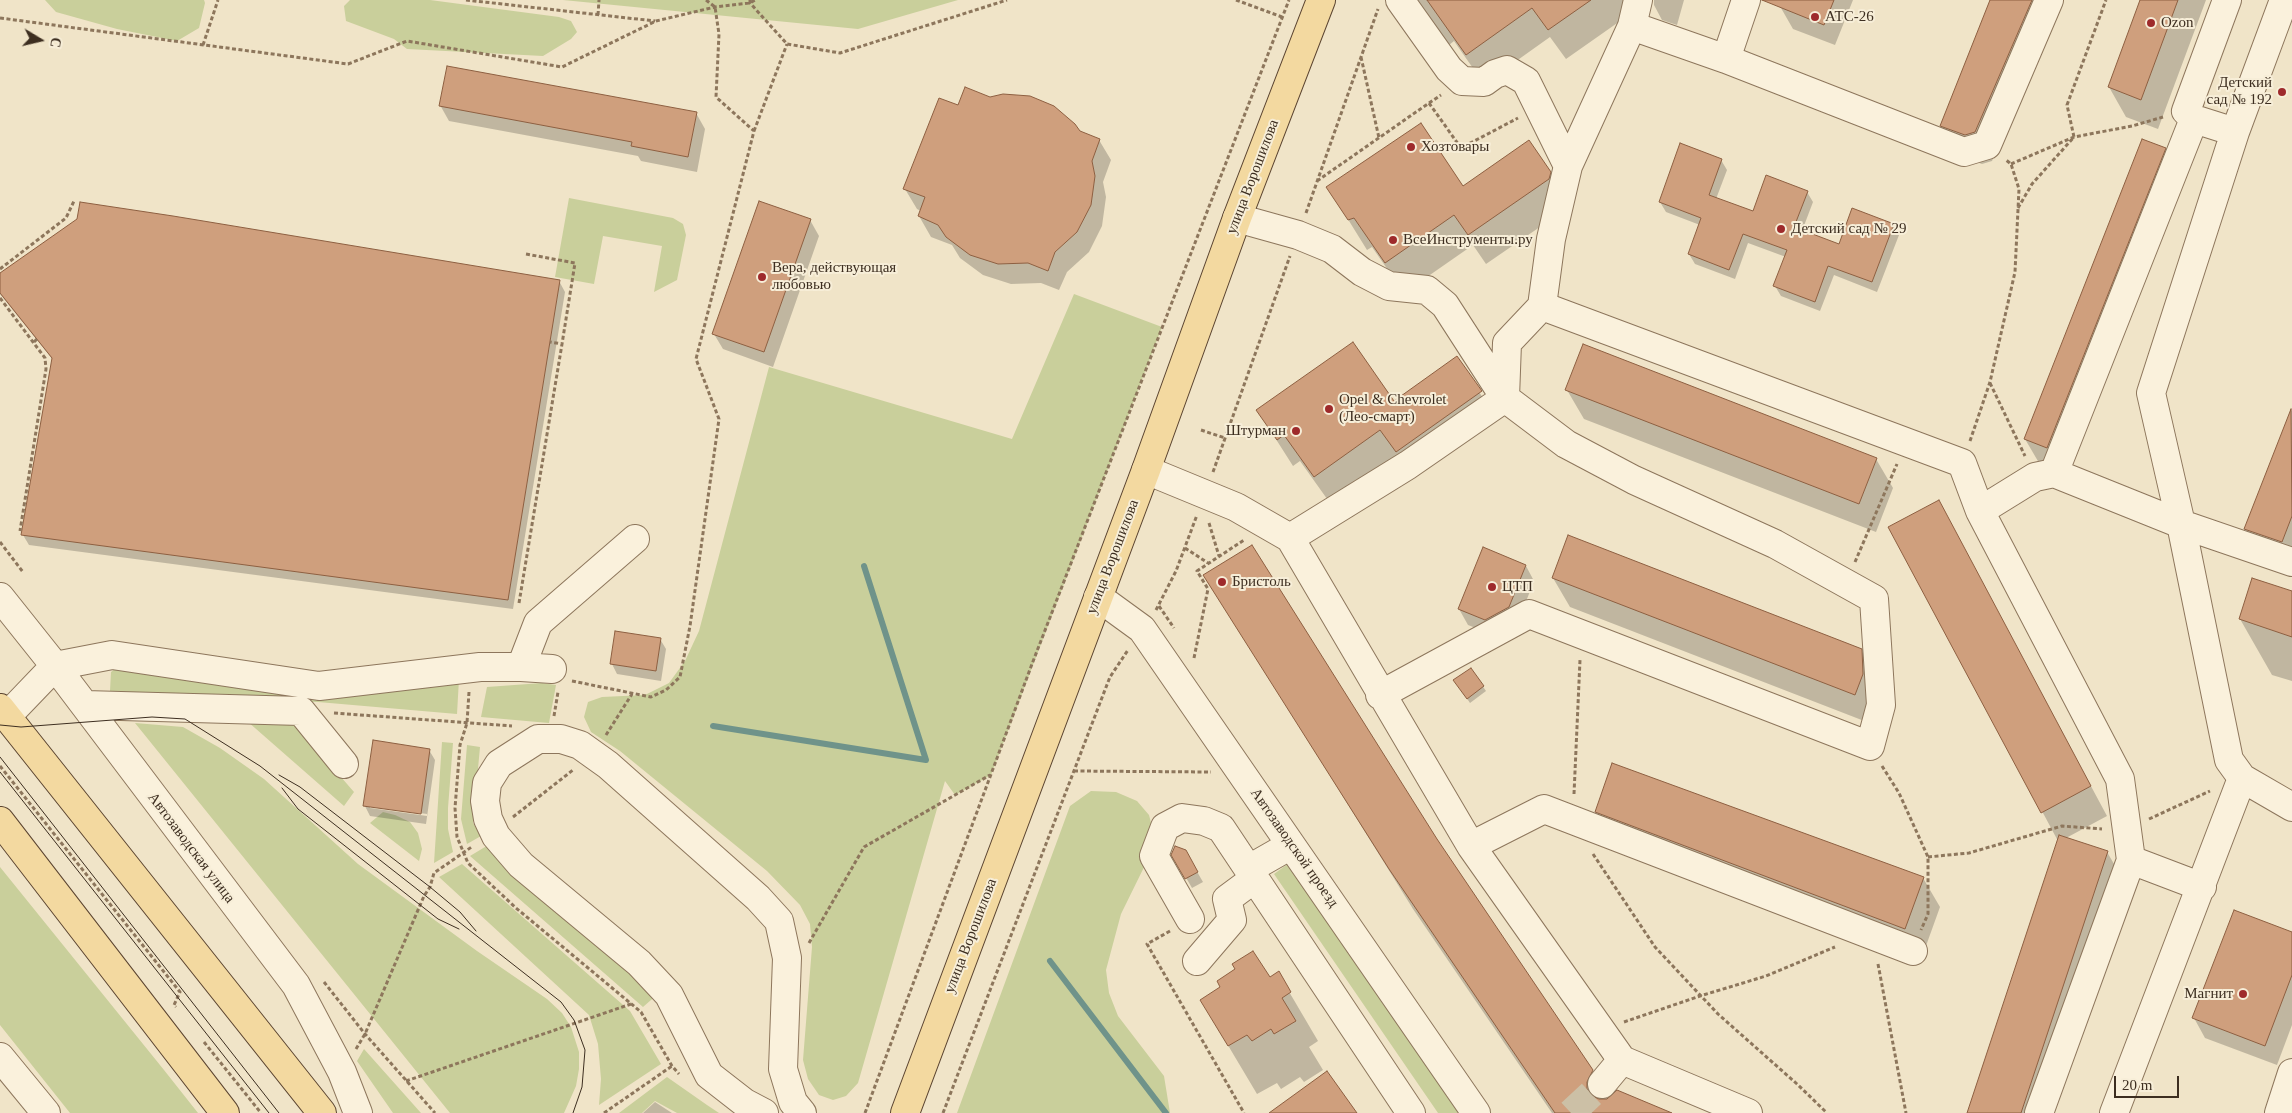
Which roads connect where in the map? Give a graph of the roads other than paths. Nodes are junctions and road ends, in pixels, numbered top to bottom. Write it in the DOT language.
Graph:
graph roads {
  1 [pos="1320,0"];
  2 [pos="1400,0"];
  3 [pos="1638,0"];
  4 [pos="1746,0"];
  5 [pos="2049,0"];
  6 [pos="2227,0"];
  7 [pos="2284,0"];
  8 [pos="1632,26"];
  9 [pos="1726,59"];
  10 [pos="2190,115"];
  11 [pos="2235,132"];
  12 [pos="1568,166"];
  13 [pos="1237,218"];
  14 [pos="1542,306"];
  15 [pos="1505,398"];
  16 [pos="1146,470"];
  17 [pos="2045,475"];
  18 [pos="1980,511"];
  19 [pos="2181,524"];
  20 [pos="1279,532"];
  21 [pos="635,539"];
  22 [pos="2292,562"];
  23 [pos="0,597"];
  24 [pos="1098,597"];
  25 [pos="55,666"];
  26 [pos="521,666"];
  27 [pos="561,675"];
  28 [pos="1380,695"];
  29 [pos="85,705"];
  30 [pos="3,712"];
  31 [pos="344,764"];
  32 [pos="2242,778"];
  33 [pos="2292,807"];
  34 [pos="0,821"];
  35 [pos="1291,845"];
  36 [pos="1471,846"];
  37 [pos="2132,860"];
  38 [pos="1251,874"];
  39 [pos="2202,887"];
  40 [pos="1190,919"];
  41 [pos="1912,951"];
  42 [pos="1197,961"];
  43 [pos="0,1057"];
  44 [pos="1622,1060"];
  45 [pos="2292,1072"];
  46 [pos="1602,1084"];
  47 [pos="46,1113"];
  48 [pos="224,1113"];
  49 [pos="322,1113"];
  50 [pos="358,1113"];
  51 [pos="764,1113"];
  52 [pos="802,1113"];
  53 [pos="905,1113"];
  54 [pos="1411,1113"];
  55 [pos="1476,1113"];
  56 [pos="1748,1113"];
  57 [pos="2040,1113"];
  58 [pos="2114,1113"];
  59 [pos="2279,1113"];
  1 -- 13 [label="main road, улица Ворошилова"];
  2 -- 12 [label="street"];
  3 -- 8 [label="street"];
  4 -- 9 [label="street"];
  5 -- 9 [label="street"];
  6 -- 10 [label="street"];
  7 -- 11 [label="street"];
  8 -- 9 [label="street"];
  8 -- 12 [label="street"];
  10 -- 11 [label="street"];
  10 -- 17 [label="street"];
  11 -- 19 [label="street"];
  12 -- 14 [label="street"];
  13 -- 15 [label="street"];
  13 -- 16 [label="main road, улица Ворошилова"];
  14 -- 15 [label="street"];
  14 -- 18 [label="street"];
  15 -- 20 [label="street"];
  15 -- 28 [label="street"];
  16 -- 20 [label="street"];
  16 -- 24 [label="main road, улица Ворошилова"];
  17 -- 18 [label="street"];
  17 -- 19 [label="street"];
  18 -- 37 [label="street"];
  19 -- 22 [label="street"];
  19 -- 32 [label="street"];
  20 -- 28 [label="street"];
  21 -- 26 [label="street"];
  23 -- 25 [label="street, Автозаводская улица"];
  24 -- 35 [label="street, Автозаводской проезд"];
  24 -- 53 [label="main road, улица Ворошилова"];
  25 -- 26 [label="street"];
  25 -- 29 [label="street, Автозаводская улица"];
  25 -- 30 [label="street"];
  26 -- 27 [label="street"];
  28 -- 36 [label="street"];
  29 -- 31 [label="street"];
  29 -- 50 [label="street, Автозаводская улица"];
  30 -- 49 [label="main road"];
  32 -- 33 [label="street"];
  32 -- 39 [label="street"];
  34 -- 48 [label="main road"];
  35 -- 38 [label="street"];
  35 -- 55 [label="street, Автозаводской проезд"];
  36 -- 41 [label="street"];
  36 -- 44 [label="street"];
  37 -- 39 [label="street"];
  37 -- 57 [label="street"];
  38 -- 40 [label="street"];
  38 -- 42 [label="street"];
  38 -- 54 [label="street"];
  39 -- 58 [label="street"];
  43 -- 47 [label="street"];
  44 -- 46 [label="street"];
  44 -- 56 [label="street"];
  45 -- 59 [label="street"];
  51 -- 52 [label="street"];
}
